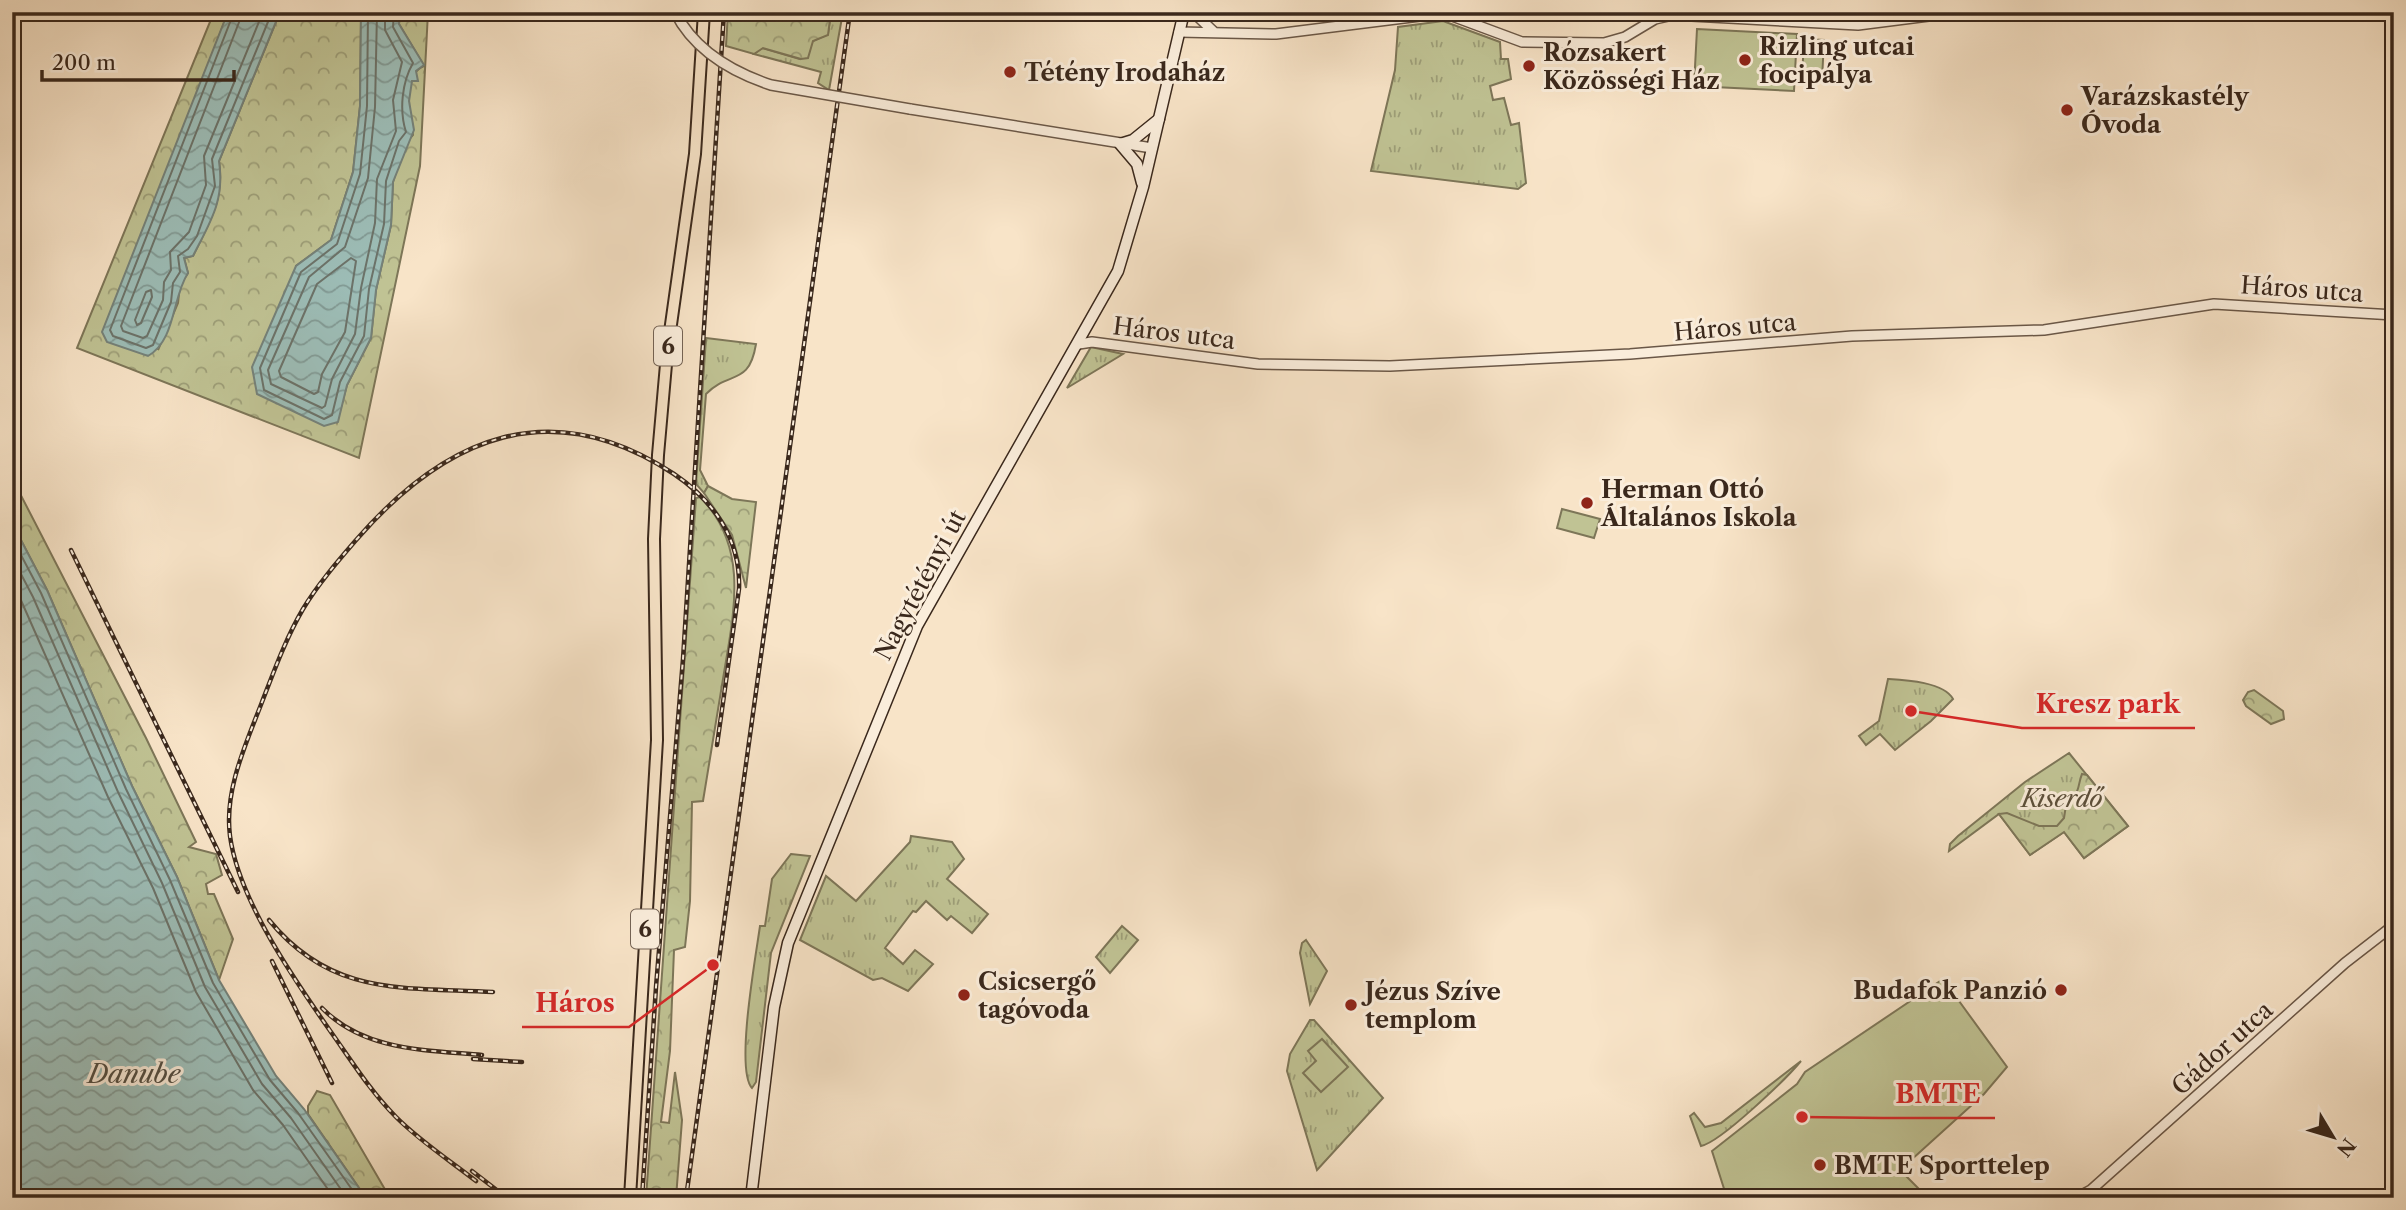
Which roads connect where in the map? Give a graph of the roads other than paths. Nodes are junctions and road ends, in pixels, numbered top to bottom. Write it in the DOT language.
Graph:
graph roads {
  1 [pos="675,12"];
  2 [pos="704,12"];
  3 [pos="1184,12"];
  4 [pos="1193,12"];
  5 [pos="1960,12"];
  6 [pos="1179,32"];
  7 [pos="1214,33"];
  8 [pos="1159,118"];
  9 [pos="1120,144"];
  10 [pos="1152,148"];
  11 [pos="1143,187"];
  12 [pos="2394,315"];
  13 [pos="1079,344"];
  14 [pos="2394,925"];
  15 [pos="629,1198"];
  16 [pos="751,1198"];
  17 [pos="2076,1198"];
  1 -- 9 [label="street, bridge"];
  2 -- 15 [label="main road, 6"];
  3 -- 6 [label="main road, Nagytétényi út"];
  4 -- 7 [label="street"];
  5 -- 7 [label="street"];
  6 -- 7 [label="street"];
  6 -- 8 [label="main road, Nagytétényi út"];
  8 -- 9 [label="main road"];
  8 -- 10 [label="main road, Nagytétényi út"];
  9 -- 10 [label="street"];
  9 -- 11 [label="main road"];
  10 -- 11 [label="main road, Nagytétényi út"];
  11 -- 13 [label="main road, Nagytétényi út"];
  12 -- 13 [label="street, Háros utca"];
  13 -- 16 [label="main road, Nagytétényi út"];
  14 -- 17 [label="street, Gádor utca"];
}
